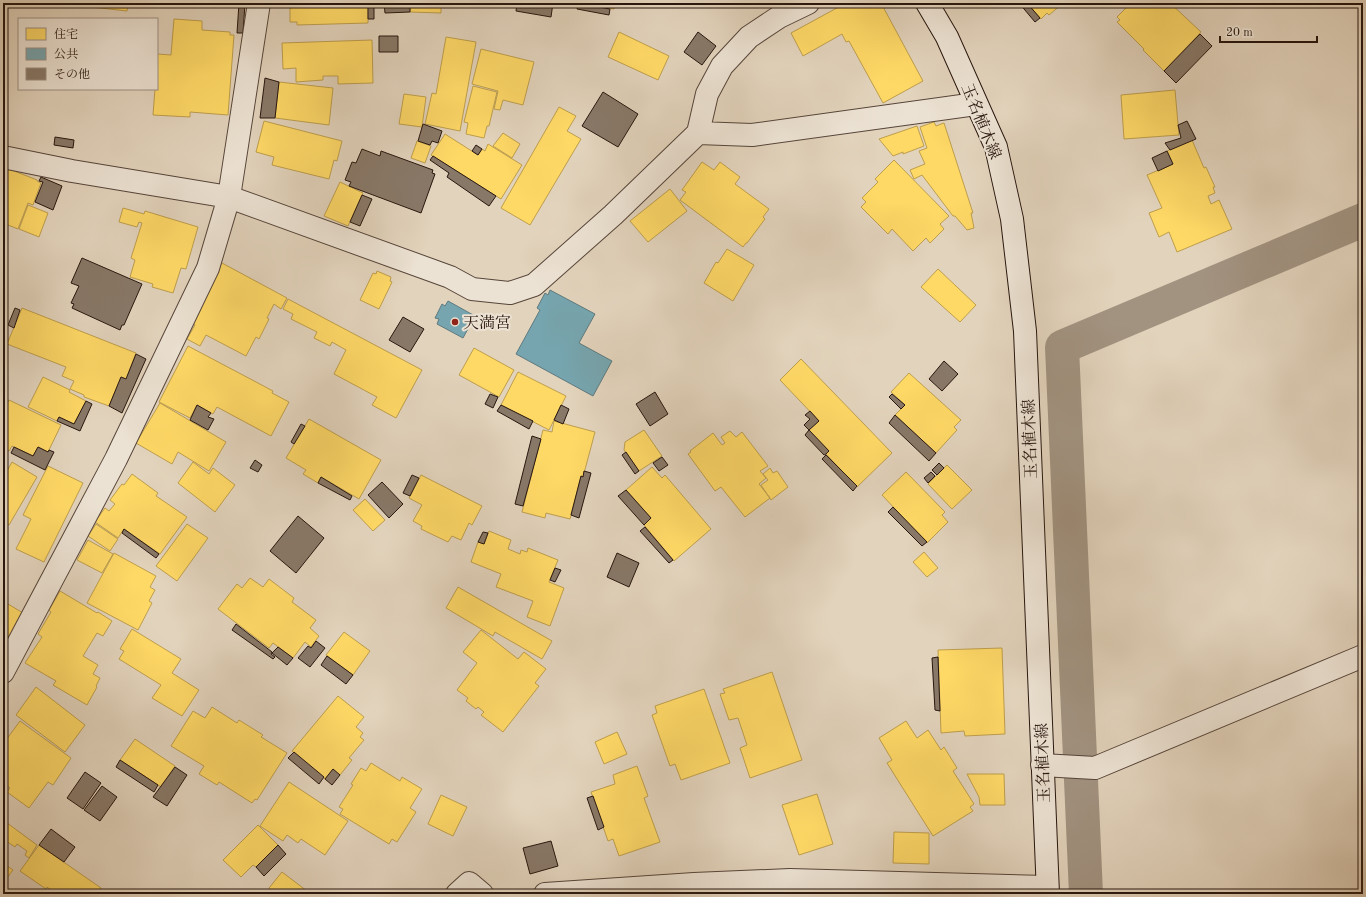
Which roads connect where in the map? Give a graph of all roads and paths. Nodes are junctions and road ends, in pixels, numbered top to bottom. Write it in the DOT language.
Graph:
graph roads {
  1 [pos="259,3"];
  2 [pos="808,3"];
  3 [pos="927,3"];
  4 [pos="976,104"];
  5 [pos="698,133"];
  6 [pos="3,158"];
  7 [pos="229,197"];
  8 [pos="1363,656"];
  9 [pos="3,672"];
  10 [pos="1042,765"];
  11 [pos="1047,890"];
  12 [pos="457,894"];
  13 [pos="482,894"];
  14 [pos="545,894"];
  1 -- 7 [label="street"];
  2 -- 5 [label="street"];
  3 -- 4 [label="street, 玉名植木線"];
  4 -- 5 [label="street"];
  4 -- 10 [label="street, 玉名植木線"];
  5 -- 7 [label="street"];
  6 -- 7 [label="street"];
  7 -- 9 [label="street"];
  8 -- 10 [label="street"];
  10 -- 11 [label="street, 玉名植木線"];
  11 -- 14 [label="street"];
  12 -- 13 [label="street"];
}
